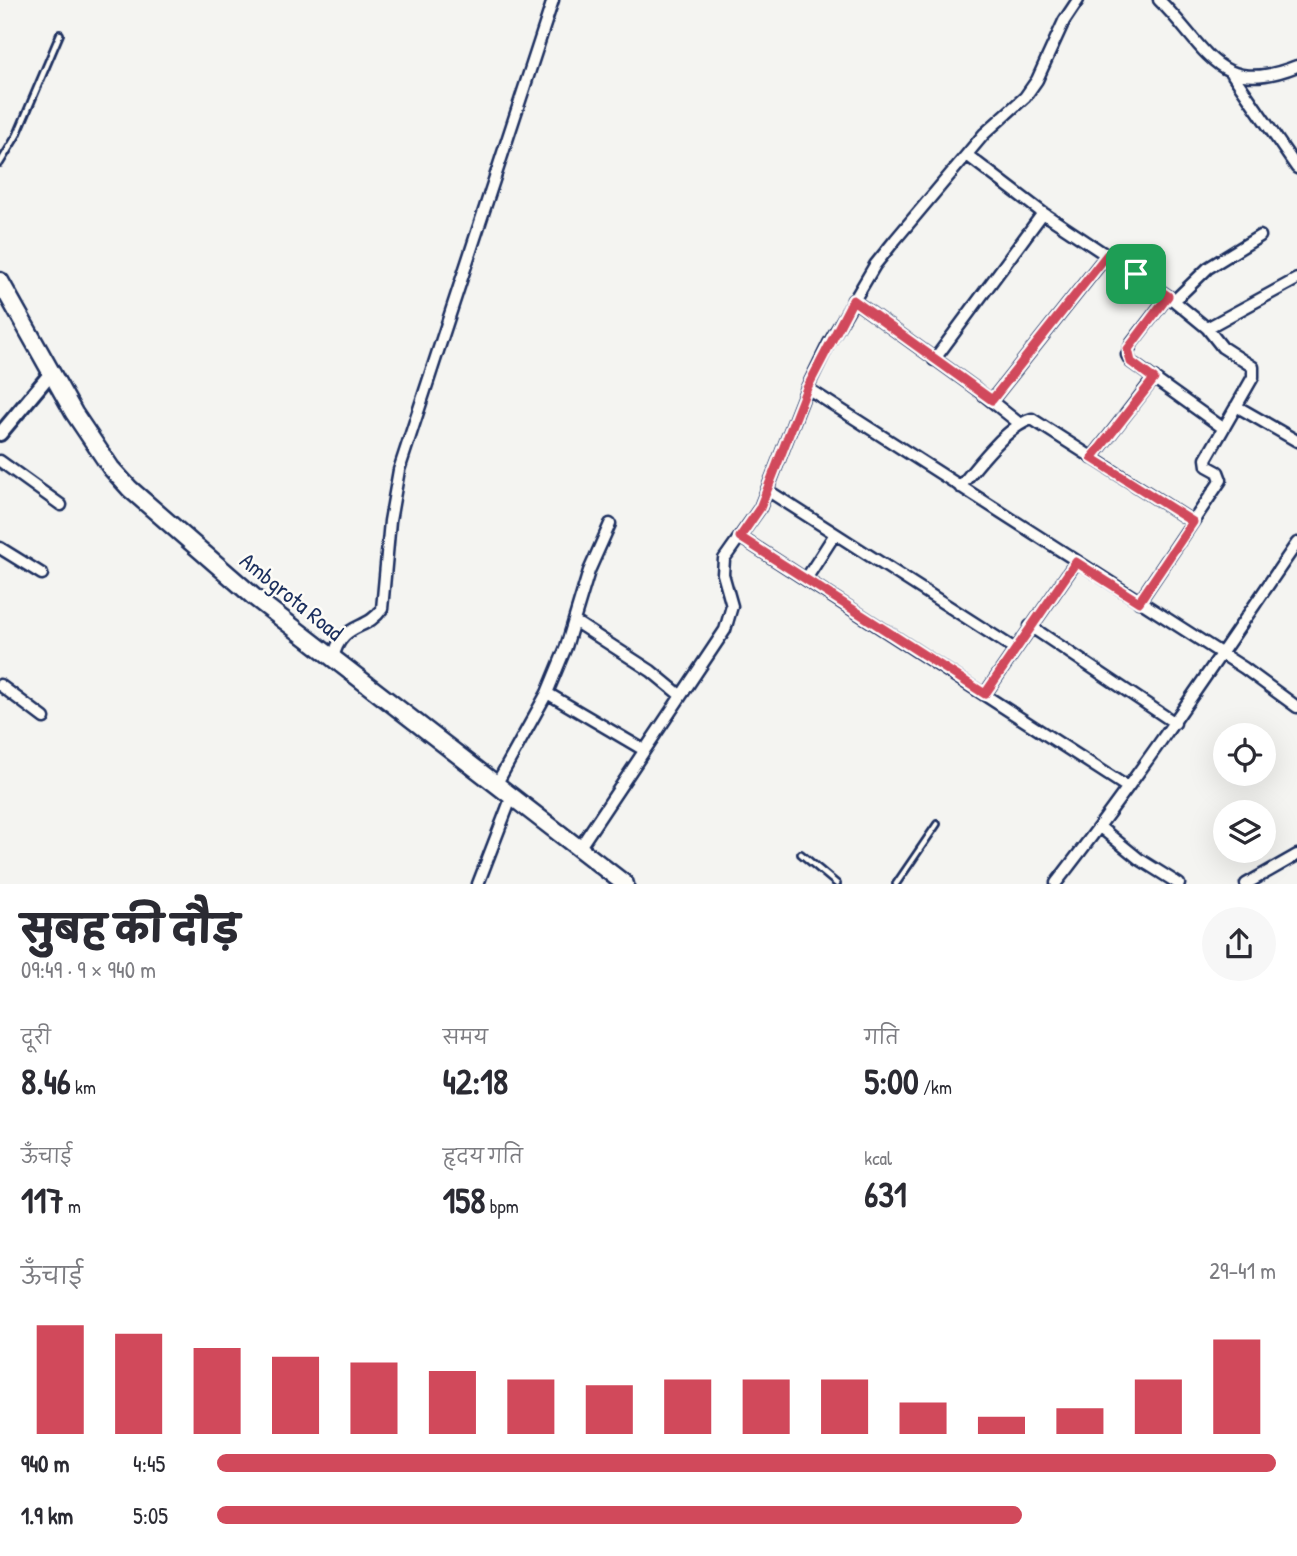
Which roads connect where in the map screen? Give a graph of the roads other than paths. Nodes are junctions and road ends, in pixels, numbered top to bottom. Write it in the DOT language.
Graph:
graph roads {
  1 [pos="554,0"];
  2 [pos="1079,0"];
  3 [pos="1159,0"];
  4 [pos="60,34"];
  5 [pos="1297,66"];
  6 [pos="1233,75"];
  7 [pos="967,155"];
  8 [pos="0,163"];
  9 [pos="1297,169"];
  10 [pos="1043,213"];
  11 [pos="1260,236"];
  12 [pos="1107,255"];
  13 [pos="1297,279"];
  14 [pos="0,281"];
  15 [pos="1171,299"];
  16 [pos="853,300"];
  17 [pos="1207,328"];
  18 [pos="934,360"];
  19 [pos="51,373"];
  20 [pos="1154,379"];
  21 [pos="807,388"];
  22 [pos="992,400"];
  23 [pos="1236,406"];
  24 [pos="1020,424"];
  25 [pos="1223,428"];
  26 [pos="0,434"];
  27 [pos="1297,441"];
  28 [pos="1092,458"];
  29 [pos="0,461"];
  30 [pos="960,487"];
  31 [pos="768,490"];
  32 [pos="61,505"];
  33 [pos="1193,522"];
  34 [pos="610,524"];
  35 [pos="835,534"];
  36 [pos="740,537"];
  37 [pos="1297,542"];
  38 [pos="0,548"];
  39 [pos="1076,562"];
  40 [pos="42,574"];
  41 [pos="806,579"];
  42 [pos="1139,602"];
  43 [pos="574,621"];
  44 [pos="1030,626"];
  45 [pos="1015,649"];
  46 [pos="1223,654"];
  47 [pos="333,658"];
  48 [pos="0,685"];
  49 [pos="547,693"];
  50 [pos="985,694"];
  51 [pos="680,695"];
  52 [pos="1297,707"];
  53 [pos="44,718"];
  54 [pos="1175,723"];
  55 [pos="644,750"];
  56 [pos="496,785"];
  57 [pos="1127,787"];
  58 [pos="512,796"];
  59 [pos="937,824"];
  60 [pos="1101,828"];
  61 [pos="578,850"];
  62 [pos="801,854"];
  63 [pos="1297,855"];
  64 [pos="1056,883"];
  65 [pos="478,884"];
  66 [pos="625,884"];
  67 [pos="837,884"];
  68 [pos="896,884"];
  69 [pos="1179,884"];
  70 [pos="1246,884"];
  1 -- 47 [label="street"];
  2 -- 7 [label="street"];
  3 -- 6 [label="street"];
  4 -- 8 [label="lane"];
  5 -- 6 [label="street"];
  6 -- 9 [label="street"];
  7 -- 10 [label="street"];
  7 -- 16 [label="street"];
  10 -- 12 [label="street"];
  10 -- 18 [label="street"];
  11 -- 15 [label="street"];
  12 -- 15 [label="street"];
  12 -- 22 [label="street"];
  13 -- 17 [label="street"];
  14 -- 19 [label="main road, Ambgrota Road"];
  15 -- 17 [label="street"];
  15 -- 20 [label="street"];
  16 -- 18 [label="street"];
  16 -- 21 [label="street"];
  17 -- 23 [label="street"];
  18 -- 22 [label="street"];
  19 -- 26 [label="street"];
  19 -- 47 [label="main road, Ambgrota Road"];
  20 -- 25 [label="street"];
  20 -- 28 [label="street"];
  21 -- 30 [label="street"];
  21 -- 31 [label="street"];
  22 -- 24 [label="street"];
  23 -- 25 [label="street"];
  23 -- 27 [label="street"];
  24 -- 28 [label="street"];
  24 -- 30 [label="street"];
  25 -- 33 [label="street"];
  28 -- 33 [label="street"];
  29 -- 32 [label="street"];
  30 -- 39 [label="street"];
  31 -- 35 [label="street"];
  31 -- 36 [label="street"];
  33 -- 42 [label="street"];
  34 -- 43 [label="street"];
  35 -- 41 [label="street"];
  35 -- 45 [label="street"];
  36 -- 41 [label="street"];
  36 -- 51 [label="street"];
  37 -- 46 [label="street"];
  38 -- 40 [label="street"];
  39 -- 42 [label="street"];
  39 -- 44 [label="street"];
  41 -- 50 [label="street"];
  42 -- 46 [label="street"];
  43 -- 49 [label="street"];
  43 -- 51 [label="street"];
  44 -- 45 [label="street"];
  44 -- 54 [label="street"];
  45 -- 50 [label="street"];
  46 -- 52 [label="street"];
  46 -- 54 [label="street"];
  47 -- 56 [label="main road, Ambgrota Road"];
  48 -- 53 [label="street"];
  49 -- 55 [label="street"];
  49 -- 56 [label="street"];
  50 -- 57 [label="street"];
  51 -- 55 [label="street"];
  54 -- 57 [label="street"];
  55 -- 61 [label="street"];
  56 -- 58 [label="main road, Ambgrota Road"];
  57 -- 60 [label="street"];
  58 -- 61 [label="main road, Ambgrota Road"];
  58 -- 65 [label="street"];
  59 -- 68 [label="lane"];
  60 -- 64 [label="street"];
  60 -- 69 [label="street"];
  61 -- 66 [label="main road, Ambgrota Road"];
  62 -- 67 [label="lane"];
  63 -- 70 [label="street"];
}
